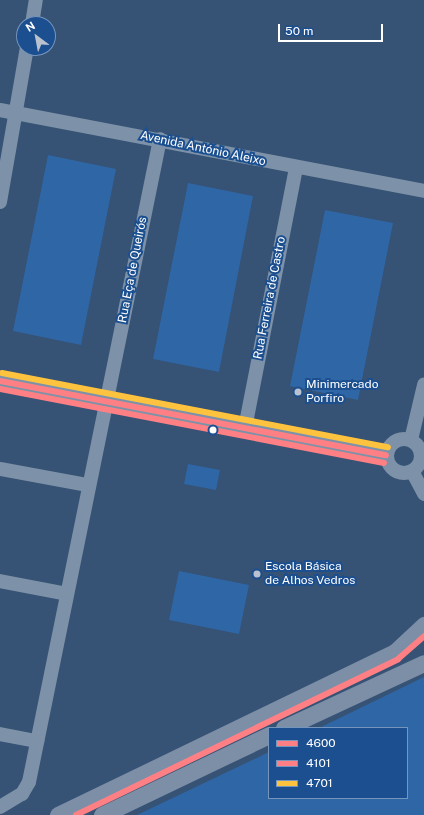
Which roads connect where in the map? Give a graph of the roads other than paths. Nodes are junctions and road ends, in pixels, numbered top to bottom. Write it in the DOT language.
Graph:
graph roads {
  1 [pos="36,0"];
  2 [pos="33,16"];
  3 [pos="26,56"];
  4 [pos="0,110"];
  5 [pos="15,113"];
  6 [pos="160,139"];
  7 [pos="296,168"];
  8 [pos="424,192"];
  9 [pos="0,202"];
  10 [pos="0,381"];
  11 [pos="424,385"];
  12 [pos="107,402"];
  13 [pos="244,428"];
  14 [pos="411,440"];
  15 [pos="386,455"];
  16 [pos="0,469"];
  17 [pos="412,472"];
  18 [pos="87,485"];
  19 [pos="424,494"];
  20 [pos="0,581"];
  21 [pos="67,594"];
  22 [pos="424,625"];
  23 [pos="424,663"];
  24 [pos="286,727"];
  25 [pos="0,734"];
  26 [pos="268,735"];
  27 [pos="37,741"];
  28 [pos="0,807"];
  29 [pos="58,815"];
  30 [pos="102,815"];
  1 -- 2 [label="street"];
  3 -- 5 [label="street"];
  4 -- 5 [label="street, Avenida António Aleixo"];
  5 -- 6 [label="street, Avenida António Aleixo"];
  5 -- 9 [label="street"];
  6 -- 7 [label="street, Avenida António Aleixo"];
  6 -- 12 [label="street, Rua Eça de Queirós"];
  7 -- 8 [label="street, Avenida António Aleixo"];
  7 -- 13 [label="street, Rua Ferreira de Castro"];
  10 -- 12 [label="street"];
  11 -- 14 [label="street"];
  12 -- 13 [label="street"];
  12 -- 18 [label="street, Rua Eça de Queirós"];
  13 -- 15 [label="street"];
  14 -- 15 [label="street"];
  14 -- 17 [label="street"];
  15 -- 17 [label="street"];
  16 -- 18 [label="street"];
  17 -- 19 [label="street"];
  18 -- 21 [label="street, Rua Eça de Queirós"];
  20 -- 21 [label="street"];
  21 -- 27 [label="street, Rua Eça de Queirós"];
  22 -- 29 [label="main road"];
  23 -- 24 [label="main road"];
  25 -- 27 [label="street"];
  26 -- 30 [label="main road"];
  27 -- 28 [label="street, Rua Eça de Queirós"];
}
